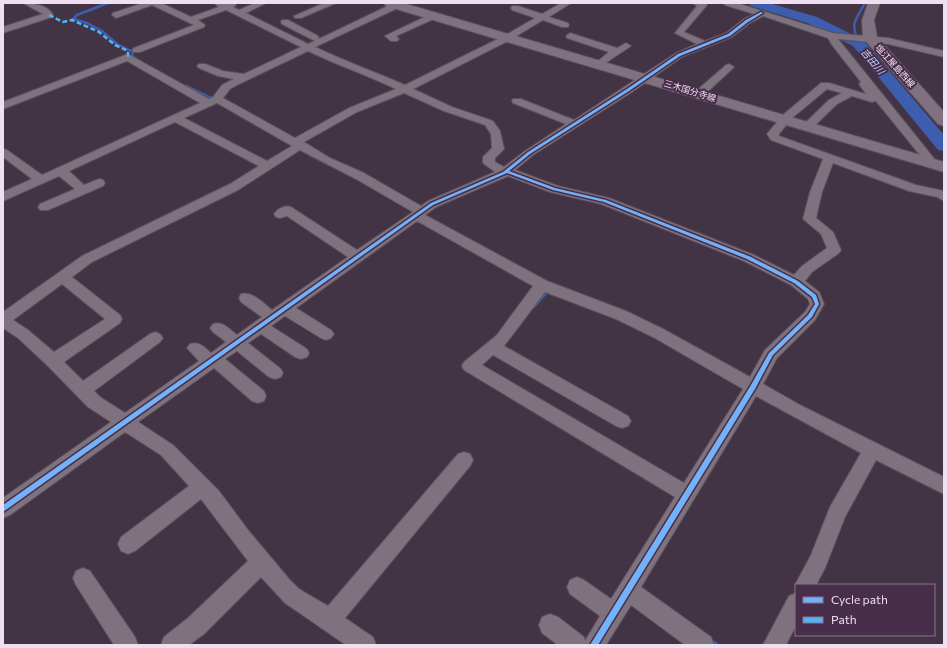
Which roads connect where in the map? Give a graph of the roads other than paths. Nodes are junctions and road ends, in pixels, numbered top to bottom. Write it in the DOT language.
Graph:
graph roads {
  1 [pos="28,3"];
  2 [pos="151,3"];
  3 [pos="154,3"];
  4 [pos="218,3"];
  5 [pos="262,3"];
  6 [pos="332,3"];
  7 [pos="567,3"];
  8 [pos="697,3"];
  9 [pos="728,3"];
  10 [pos="874,3"];
  11 [pos="401,5"];
  12 [pos="227,7"];
  13 [pos="239,8"];
  14 [pos="515,8"];
  15 [pos="762,13"];
  16 [pos="116,15"];
  17 [pos="298,16"];
  18 [pos="433,16"];
  19 [pos="543,17"];
  20 [pos="191,20"];
  21 [pos="285,22"];
  22 [pos="565,25"];
  23 [pos="3,30"];
  24 [pos="570,36"];
  25 [pos="834,36"];
  26 [pos="507,38"];
  27 [pos="867,38"];
  28 [pos="394,39"];
  29 [pos="321,41"];
  30 [pos="706,45"];
  31 [pos="626,46"];
  32 [pos="310,47"];
  33 [pos="137,50"];
  34 [pos="616,51"];
  35 [pos="944,54"];
  36 [pos="598,65"];
  37 [pos="202,66"];
  38 [pos="729,67"];
  39 [pos="246,77"];
  40 [pos="645,78"];
  41 [pos="867,83"];
  42 [pos="405,89"];
  43 [pos="699,94"];
  44 [pos="848,98"];
  45 [pos="213,101"];
  46 [pos="517,102"];
  47 [pos="3,106"];
  48 [pos="176,118"];
  49 [pos="785,120"];
  50 [pos="944,122"];
  51 [pos="575,124"];
  52 [pos="808,126"];
  53 [pos="298,145"];
  54 [pos="3,152"];
  55 [pos="829,158"];
  56 [pos="267,166"];
  57 [pos="939,168"];
  58 [pos="61,171"];
  59 [pos="505,172"];
  60 [pos="40,180"];
  61 [pos="99,183"];
  62 [pos="83,190"];
  63 [pos="3,196"];
  64 [pos="944,197"];
  65 [pos="44,206"];
  66 [pos="419,213"];
  67 [pos="280,214"];
  68 [pos="356,256"];
  69 [pos="63,277"];
  70 [pos="796,282"];
  71 [pos="542,285"];
  72 [pos="246,298"];
  73 [pos="284,308"];
  74 [pos="3,321"];
  75 [pos="266,321"];
  76 [pos="218,328"];
  77 [pos="326,334"];
  78 [pos="155,338"];
  79 [pos="237,343"];
  80 [pos="492,347"];
  81 [pos="195,348"];
  82 [pos="300,353"];
  83 [pos="212,360"];
  84 [pos="53,361"];
  85 [pos="275,373"];
  86 [pos="754,387"];
  87 [pos="83,390"];
  88 [pos="258,396"];
  89 [pos="622,421"];
  90 [pos="125,422"];
  91 [pos="872,450"];
  92 [pos="464,460"];
  93 [pos="944,486"];
  94 [pos="202,487"];
  95 [pos="687,495"];
  96 [pos="3,509"];
  97 [pos="128,544"];
  98 [pos="262,562"];
  99 [pos="83,578"];
  100 [pos="806,584"];
  101 [pos="578,587"];
  102 [pos="628,590"];
  103 [pos="795,605"];
  104 [pos="614,613"];
  105 [pos="330,620"];
  106 [pos="550,625"];
  107 [pos="127,645"];
  108 [pos="172,645"];
  109 [pos="365,645"];
  110 [pos="576,645"];
  111 [pos="594,645"];
  112 [pos="703,645"];
  113 [pos="774,645"];
  1 -- 23 [label="street"];
  2 -- 16 [label="street"];
  3 -- 20 [label="street"];
  4 -- 12 [label="street"];
  5 -- 13 [label="street"];
  6 -- 17 [label="street"];
  7 -- 19 [label="street"];
  8 -- 30 [label="street"];
  9 -- 15 [label="street"];
  10 -- 27 [label="main road, 塩江屋島西線"];
  11 -- 18 [label="main road, 三木国分寺線"];
  11 -- 29 [label="street"];
  12 -- 13 [label="street"];
  12 -- 20 [label="street"];
  13 -- 32 [label="street"];
  14 -- 19 [label="street"];
  15 -- 25 [label="street"];
  15 -- 30 [label="street"];
  18 -- 26 [label="main road, 三木国分寺線"];
  18 -- 28 [label="street"];
  19 -- 22 [label="street"];
  19 -- 26 [label="street"];
  20 -- 33 [label="street"];
  21 -- 29 [label="street"];
  24 -- 34 [label="street"];
  25 -- 27 [label="street"];
  25 -- 41 [label="street"];
  26 -- 36 [label="main road, 三木国分寺線"];
  26 -- 42 [label="street"];
  27 -- 35 [label="street"];
  27 -- 50 [label="main road, 塩江屋島西線"];
  29 -- 32 [label="street"];
  30 -- 40 [label="street"];
  31 -- 34 [label="street"];
  32 -- 39 [label="street"];
  32 -- 42 [label="street"];
  34 -- 36 [label="street"];
  36 -- 40 [label="main road, 三木国分寺線"];
  37 -- 39 [label="street"];
  38 -- 43 [label="street"];
  39 -- 45 [label="street"];
  40 -- 43 [label="main road, 三木国分寺線"];
  40 -- 51 [label="street"];
  41 -- 44 [label="street"];
  41 -- 57 [label="street"];
  42 -- 53 [label="street"];
  42 -- 59 [label="street"];
  43 -- 49 [label="main road, 三木国分寺線"];
  44 -- 49 [label="street"];
  44 -- 52 [label="street"];
  45 -- 47 [label="street"];
  45 -- 48 [label="street"];
  45 -- 53 [label="street"];
  46 -- 51 [label="street"];
  48 -- 56 [label="street"];
  48 -- 58 [label="street"];
  49 -- 52 [label="main road, 三木国分寺線"];
  49 -- 55 [label="street"];
  51 -- 59 [label="street"];
  52 -- 57 [label="main road, 三木国分寺線"];
  53 -- 56 [label="street"];
  53 -- 66 [label="street"];
  54 -- 60 [label="street"];
  55 -- 64 [label="street"];
  55 -- 70 [label="street"];
  56 -- 69 [label="street"];
  58 -- 60 [label="street"];
  58 -- 62 [label="street"];
  59 -- 66 [label="street"];
  59 -- 70 [label="street"];
  60 -- 63 [label="street"];
  61 -- 62 [label="street"];
  62 -- 65 [label="street"];
  66 -- 68 [label="street"];
  66 -- 71 [label="street"];
  67 -- 68 [label="street"];
  68 -- 73 [label="street"];
  69 -- 74 [label="street"];
  69 -- 84 [label="street"];
  70 -- 86 [label="street"];
  71 -- 80 [label="street"];
  71 -- 86 [label="street"];
  72 -- 75 [label="street"];
  73 -- 75 [label="street"];
  73 -- 77 [label="street"];
  74 -- 84 [label="street"];
  75 -- 79 [label="street"];
  75 -- 82 [label="street"];
  76 -- 79 [label="street"];
  78 -- 87 [label="street"];
  79 -- 83 [label="street"];
  79 -- 85 [label="street"];
  80 -- 89 [label="street"];
  80 -- 95 [label="street"];
  81 -- 83 [label="street"];
  83 -- 88 [label="street"];
  83 -- 90 [label="street"];
  84 -- 87 [label="street"];
  86 -- 91 [label="street"];
  86 -- 95 [label="street"];
  87 -- 90 [label="street"];
  90 -- 94 [label="street"];
  90 -- 96 [label="street"];
  91 -- 93 [label="street"];
  91 -- 100 [label="street"];
  92 -- 105 [label="street"];
  94 -- 97 [label="street"];
  94 -- 98 [label="street"];
  95 -- 102 [label="street"];
  98 -- 105 [label="street"];
  98 -- 108 [label="street"];
  99 -- 107 [label="street"];
  101 -- 104 [label="street"];
  102 -- 104 [label="street"];
  102 -- 112 [label="street"];
  103 -- 113 [label="street"];
  104 -- 111 [label="street"];
  105 -- 109 [label="street"];
  106 -- 110 [label="street"];
}
